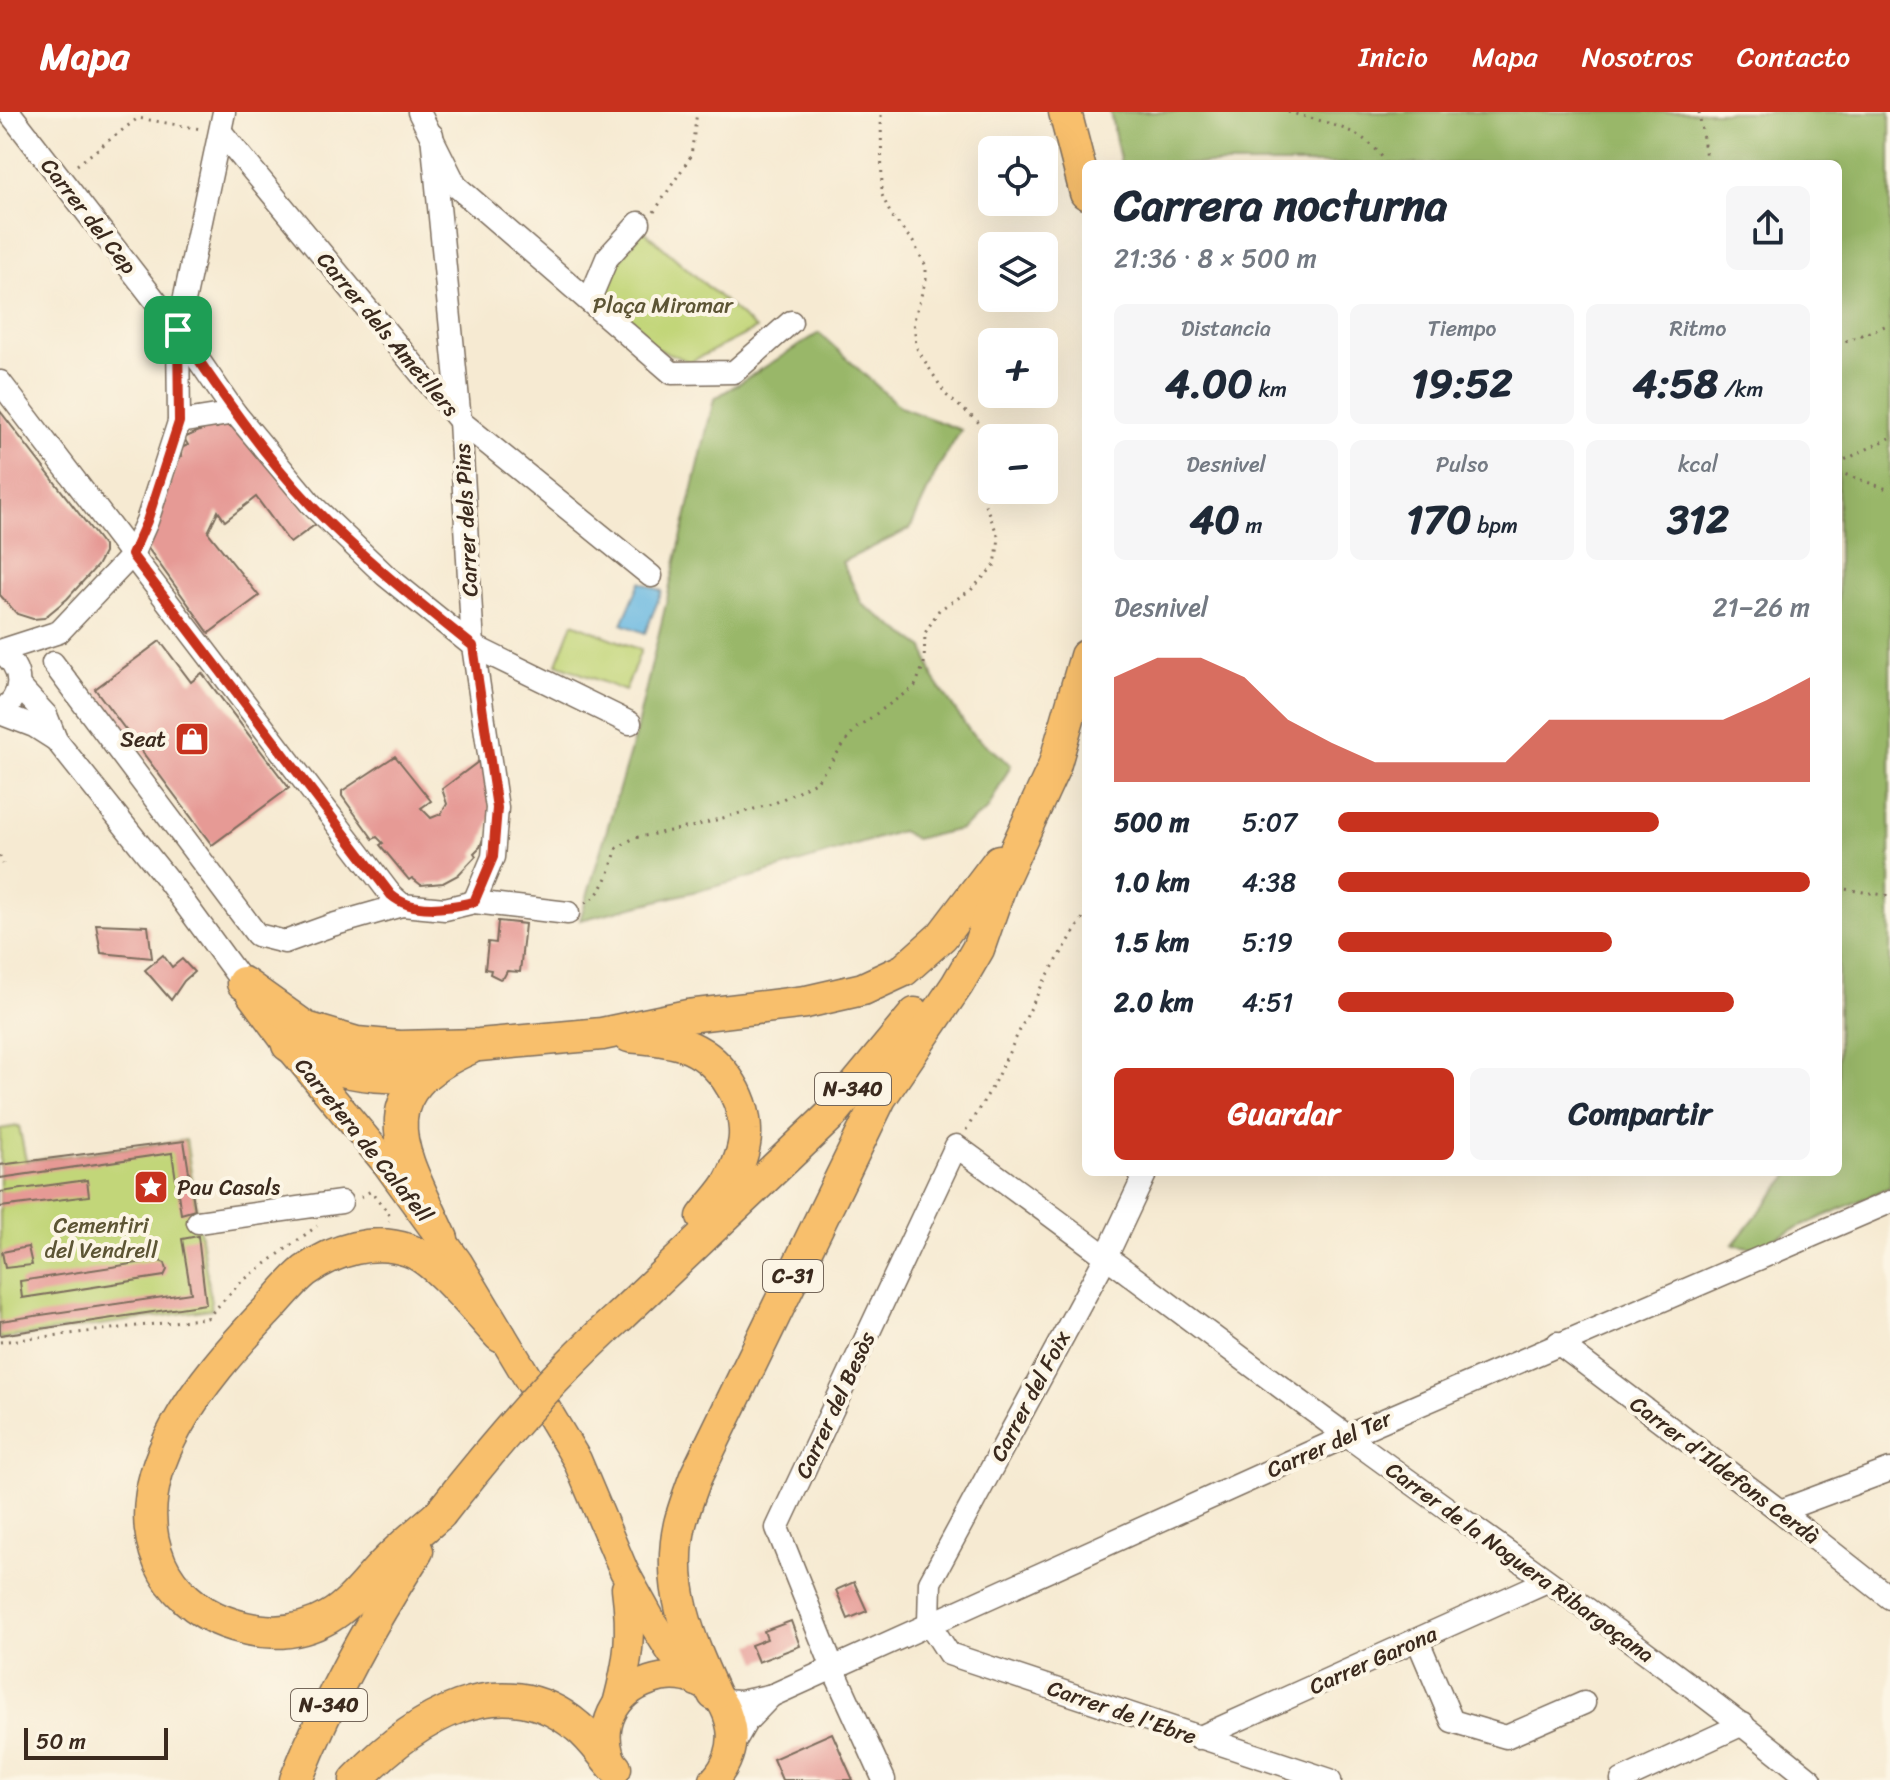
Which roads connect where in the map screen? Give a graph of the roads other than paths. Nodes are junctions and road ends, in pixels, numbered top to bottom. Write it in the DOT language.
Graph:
graph roads {
  1 [pos="9,112"];
  2 [pos="419,112"];
  3 [pos="1065,112"];
  4 [pos="222,122"];
  5 [pos="432,135"];
  6 [pos="1082,178"];
  7 [pos="639,223"];
  8 [pos="589,301"];
  9 [pos="791,322"];
  10 [pos="178,330"];
  11 [pos="0,382"];
  12 [pos="235,413"];
  13 [pos="460,421"];
  14 [pos="179,422"];
  15 [pos="132,555"];
  16 [pos="651,576"];
  17 [pos="59,632"];
  18 [pos="473,646"];
  19 [pos="0,651"];
  20 [pos="53,663"];
  21 [pos="1082,670"];
  22 [pos="19,681"];
  23 [pos="0,712"];
  24 [pos="630,723"];
  25 [pos="56,740"];
  26 [pos="1026,828"];
  27 [pos="1002,880"];
  28 [pos="474,902"];
  29 [pos="402,905"];
  30 [pos="568,913"];
  31 [pos="243,983"];
  32 [pos="602,1034"];
  33 [pos="288,1045"];
  34 [pos="479,1045"];
  35 [pos="424,1074"];
  36 [pos="956,1146"];
  37 [pos="1144,1176"];
  38 [pos="352,1201"];
  39 [pos="1890,1202"];
  40 [pos="198,1222"];
  41 [pos="442,1239"];
  42 [pos="1107,1255"];
  43 [pos="670,1269"];
  44 [pos="500,1336"];
  45 [pos="1558,1343"];
  46 [pos="1347,1436"];
  47 [pos="1890,1470"];
  48 [pos="1780,1511"];
  49 [pos="440,1514"];
  50 [pos="624,1571"];
  51 [pos="1547,1581"];
  52 [pos="1890,1598"];
  53 [pos="929,1623"];
  54 [pos="1418,1641"];
  55 [pos="833,1668"];
  56 [pos="710,1693"];
  57 [pos="773,1695"];
  58 [pos="1584,1703"];
  59 [pos="617,1704"];
  60 [pos="1743,1724"];
  61 [pos="1198,1738"];
  62 [pos="731,1770"];
  63 [pos="620,1774"];
  64 [pos="296,1780"];
  65 [pos="356,1780"];
  66 [pos="884,1780"];
  67 [pos="1330,1780"];
  68 [pos="1622,1780"];
  69 [pos="1811,1780"];
  1 -- 10 [label="street, Carrer del Cep"];
  2 -- 5 [label="street"];
  3 -- 6 [label="highway"];
  4 -- 10 [label="street"];
  4 -- 13 [label="street, Carrer dels Ametllers"];
  5 -- 8 [label="street"];
  5 -- 13 [label="street, Carrer dels Pins"];
  7 -- 8 [label="street"];
  8 -- 9 [label="street"];
  10 -- 12 [label="street, Carrer del Cep"];
  10 -- 14 [label="street"];
  11 -- 15 [label="street"];
  12 -- 14 [label="street"];
  12 -- 18 [label="street, Carrer del Cep"];
  13 -- 16 [label="street, Carrer dels Ametllers"];
  13 -- 18 [label="street, Carrer dels Pins"];
  14 -- 15 [label="street"];
  15 -- 17 [label="street"];
  15 -- 29 [label="street"];
  17 -- 19 [label="street"];
  17 -- 20 [label="street"];
  18 -- 24 [label="street, Carrer del Cep"];
  18 -- 28 [label="street, Carrer dels Pins"];
  19 -- 22 [label="street, Carretera de Calafell"];
  20 -- 22 [label="street"];
  20 -- 29 [label="street"];
  21 -- 26 [label="highway, N-340"];
  22 -- 23 [label="street"];
  22 -- 25 [label="street, Carretera de Calafell"];
  23 -- 25 [label="street, Carretera de Calafell"];
  25 -- 31 [label="street, Carretera de Calafell"];
  26 -- 27 [label="highway, N-340"];
  26 -- 32 [label="highway"];
  27 -- 43 [label="highway, N-340"];
  27 -- 56 [label="highway, C-31"];
  28 -- 29 [label="street"];
  28 -- 30 [label="street"];
  31 -- 33 [label="main road, Carretera de Calafell / C-31"];
  31 -- 34 [label="highway"];
  32 -- 34 [label="highway"];
  32 -- 43 [label="highway"];
  33 -- 35 [label="highway"];
  33 -- 41 [label="main road, Carretera de Calafell / C-31"];
  34 -- 35 [label="highway"];
  35 -- 41 [label="highway"];
  36 -- 42 [label="street, Carrer de la Noguera Ribargoçana"];
  36 -- 55 [label="street, Carrer del Besòs"];
  37 -- 42 [label="street, Carrer del Foix"];
  38 -- 40 [label="street"];
  39 -- 45 [label="street, Carrer del Ter"];
  41 -- 44 [label="main road, Carretera de Calafell / C-31"];
  42 -- 46 [label="street, Carrer de la Noguera Ribargoçana"];
  42 -- 53 [label="street, Carrer del Foix"];
  43 -- 49 [label="highway, N-340, bridge"];
  44 -- 49 [label="highway"];
  44 -- 50 [label="main road, Carretera de Calafell / C-31"];
  45 -- 46 [label="street, Carrer del Ter"];
  45 -- 48 [label="street, Carrer d'Ildefons Cerdà"];
  46 -- 51 [label="street, Carrer de la Noguera Ribargoçana"];
  46 -- 53 [label="street, Carrer del Ter"];
  47 -- 48 [label="street"];
  48 -- 52 [label="street, Carrer d'Ildefons Cerdà"];
  49 -- 64 [label="highway, N-340"];
  50 -- 56 [label="main road, Carretera de Calafell / C-31"];
  50 -- 59 [label="main road, Carretera de Calafell / C-31"];
  51 -- 54 [label="street, Carrer Garona"];
  51 -- 60 [label="street, Carrer de la Noguera Ribargoçana"];
  53 -- 55 [label="street, Carrer del Ter"];
  53 -- 61 [label="street, Carrer de l'Ebre"];
  54 -- 58 [label="street"];
  54 -- 61 [label="street, Carrer Garona"];
  55 -- 57 [label="street, Carrer del Ter"];
  55 -- 66 [label="street, Carrer del Besòs"];
  56 -- 57 [label="street, Carrer del Ter"];
  56 -- 59 [label="main road"];
  56 -- 62 [label="main road, C-31"];
  57 -- 62 [label="street, Carrer del Ter"];
  59 -- 63 [label="main road, C-31"];
  60 -- 68 [label="street"];
  60 -- 69 [label="street, Carrer de la Noguera Ribargoçana"];
  61 -- 67 [label="street, Carrer de l'Ebre"];
  63 -- 65 [label="highway"];
}
